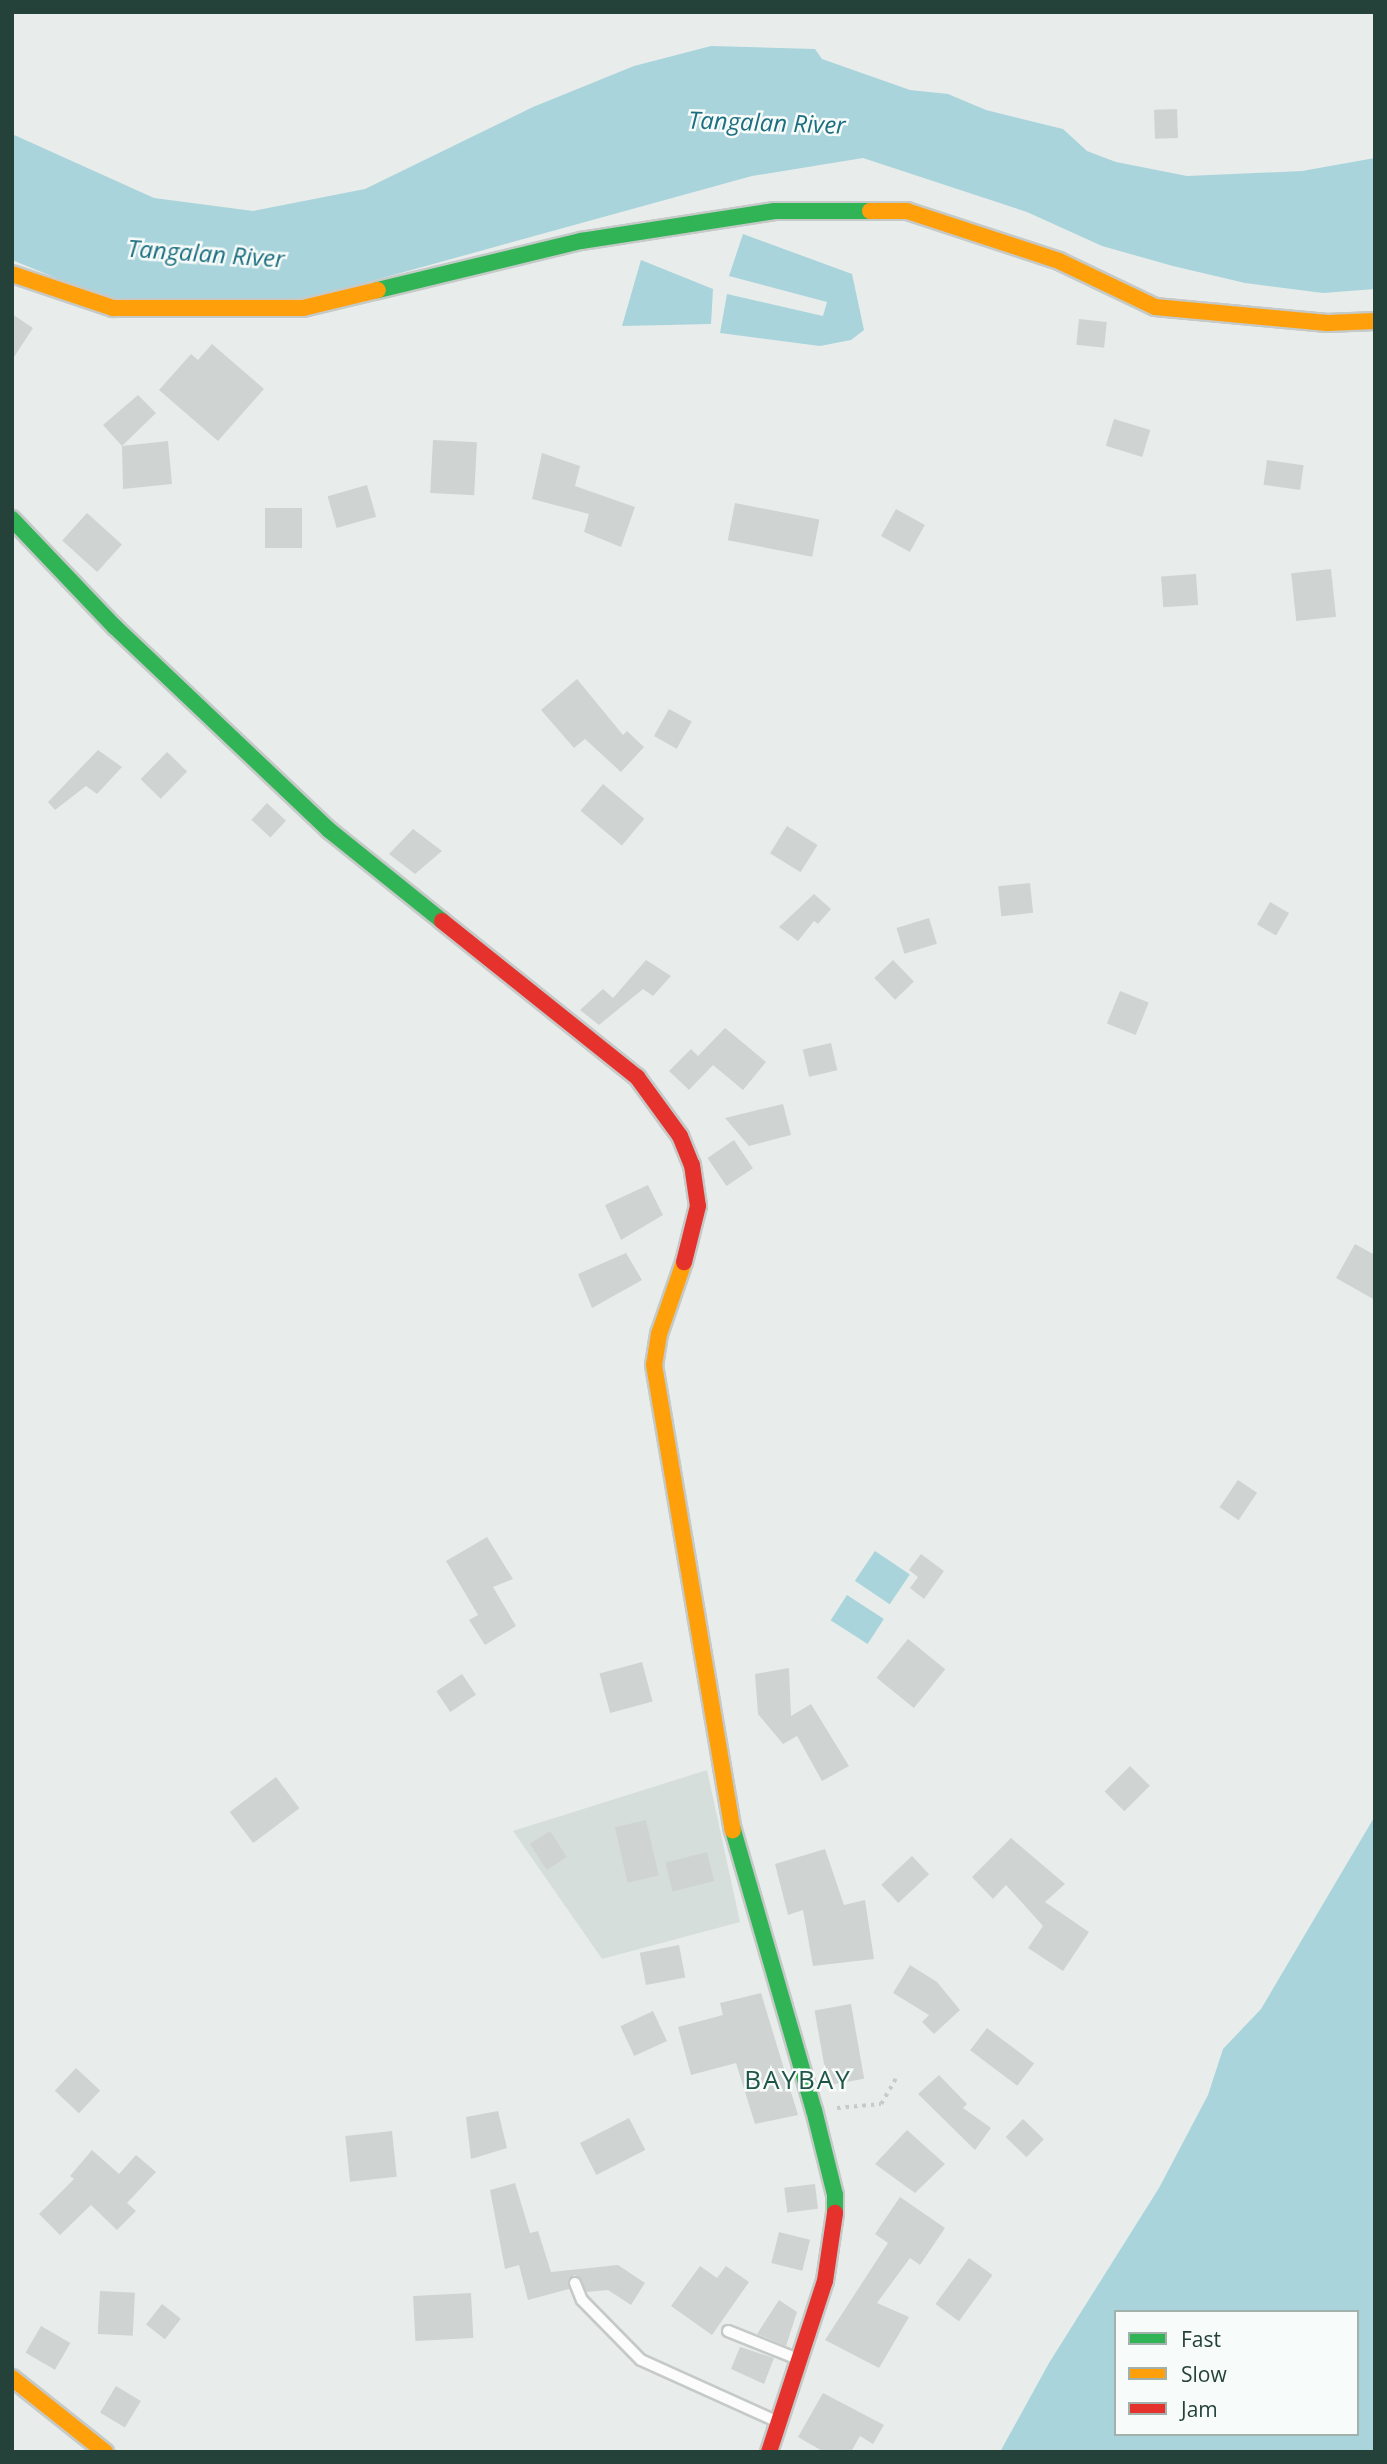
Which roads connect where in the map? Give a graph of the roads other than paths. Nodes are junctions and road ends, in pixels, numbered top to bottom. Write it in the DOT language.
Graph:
graph roads {
  1 [pos="12,274"];
  2 [pos="1375,321"];
  3 [pos="12,519"];
  4 [pos="575,2283"];
  5 [pos="728,2331"];
  6 [pos="801,2360"];
  7 [pos="12,2378"];
  8 [pos="778,2422"];
  9 [pos="105,2452"];
  10 [pos="769,2452"];
  1 -- 2 [label="street"];
  3 -- 6 [label="street"];
  4 -- 8 [label="lane"];
  5 -- 6 [label="lane"];
  6 -- 8 [label="street"];
  7 -- 9 [label="street"];
  8 -- 10 [label="street"];
}
